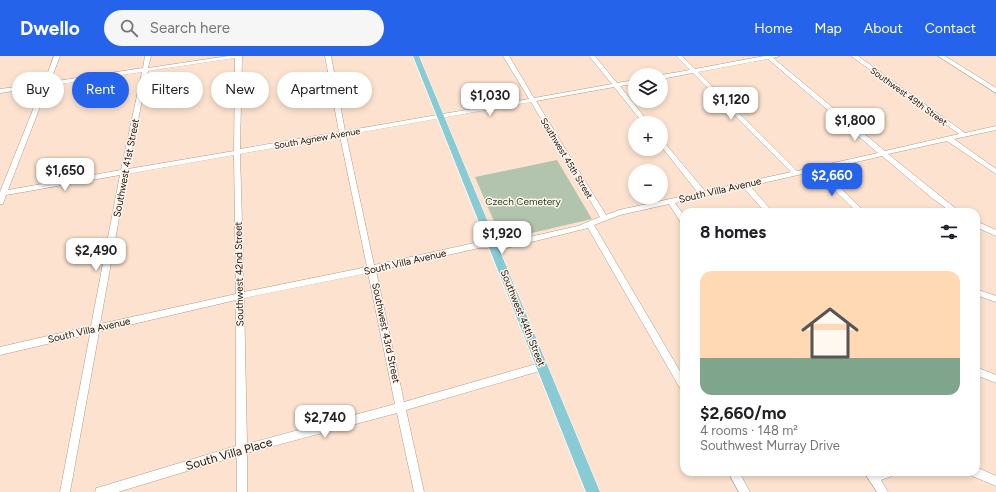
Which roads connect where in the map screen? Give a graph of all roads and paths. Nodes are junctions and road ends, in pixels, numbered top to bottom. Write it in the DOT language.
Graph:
graph roads {
  1 [pos="57,56"];
  2 [pos="148,56"];
  3 [pos="238,56"];
  4 [pos="328,56"];
  5 [pos="416,56"];
  6 [pos="506,56"];
  7 [pos="592,56"];
  8 [pos="679,56"];
  9 [pos="777,56"];
  10 [pos="854,56"];
  11 [pos="940,56"];
  12 [pos="767,57"];
  13 [pos="146,70"];
  14 [pos="694,71"];
  15 [pos="51,72"];
  16 [pos="668,76"];
  17 [pos="64,81"];
  18 [pos="628,83"];
  19 [pos="616,85"];
  20 [pos="12,89"];
  21 [pos="0,91"];
  22 [pos="996,91"];
  23 [pos="532,100"];
  24 [pos="36,108"];
  25 [pos="441,116"];
  26 [pos="640,116"];
  27 [pos="996,128"];
  28 [pos="342,133"];
  29 [pos="964,135"];
  30 [pos="949,139"];
  31 [pos="668,151"];
  32 [pos="237,152"];
  33 [pos="883,153"];
  34 [pos="816,168"];
  35 [pos="124,172"];
  36 [pos="996,172"];
  37 [pos="796,173"];
  38 [pos="745,185"];
  39 [pos="2,194"];
  40 [pos="703,194"];
  41 [pos="0,202"];
  42 [pos="670,202"];
  43 [pos="765,208"];
  44 [pos="857,208"];
  45 [pos="951,208"];
  46 [pos="680,216"];
  47 [pos="604,218"];
  48 [pos="590,225"];
  49 [pos="980,226"];
  50 [pos="996,233"];
  51 [pos="493,245"];
  52 [pos="372,269"];
  53 [pos="980,293"];
  54 [pos="240,296"];
  55 [pos="996,299"];
  56 [pos="95,329"];
  57 [pos="0,351"];
  58 [pos="543,366"];
  59 [pos="980,373"];
  60 [pos="996,379"];
  61 [pos="680,380"];
  62 [pos="402,407"];
  63 [pos="241,450"];
  64 [pos="980,474"];
  65 [pos="735,476"];
  66 [pos="872,476"];
  67 [pos="996,481"];
  68 [pos="65,492"];
  69 [pos="100,492"];
  70 [pos="242,492"];
  71 [pos="419,492"];
  72 [pos="593,492"];
  73 [pos="745,492"];
  74 [pos="883,492"];
  1 -- 15 [label="street"];
  2 -- 13 [label="street, Southwest 41st Street"];
  3 -- 13 [label="street"];
  3 -- 32 [label="street, Southwest 42nd Street"];
  4 -- 28 [label="street, Southwest 43rd Street"];
  5 -- 25 [label="main road, Southwest 44th Street"];
  6 -- 23 [label="street, Southwest 45th Street"];
  7 -- 19 [label="street"];
  8 -- 14 [label="street"];
  9 -- 12 [label="street"];
  10 -- 29 [label="street, Southwest 49th Street"];
  11 -- 22 [label="street"];
  12 -- 14 [label="street"];
  12 -- 33 [label="street"];
  13 -- 17 [label="street"];
  13 -- 35 [label="street, Southwest 41st Street"];
  14 -- 16 [label="street"];
  14 -- 37 [label="street"];
  18 -- 19 [label="street, South Agnew Avenue"];
  19 -- 23 [label="street, South Agnew Avenue"];
  19 -- 26 [label="street"];
  20 -- 21 [label="street"];
  23 -- 25 [label="street, South Agnew Avenue"];
  23 -- 47 [label="street, Southwest 45th Street"];
  24 -- 39 [label="street"];
  25 -- 28 [label="street, South Agnew Avenue"];
  25 -- 51 [label="main road, Southwest 44th Street"];
  27 -- 29 [label="street, South Villa Avenue"];
  28 -- 32 [label="street, South Agnew Avenue"];
  28 -- 52 [label="street, Southwest 43rd Street"];
  29 -- 30 [label="street, South Villa Avenue"];
  30 -- 33 [label="street, South Villa Avenue"];
  30 -- 36 [label="street, Southwest 49th Street"];
  31 -- 40 [label="street"];
  32 -- 35 [label="street, South Agnew Avenue"];
  32 -- 54 [label="street, Southwest 42nd Street"];
  33 -- 34 [label="street, South Villa Avenue"];
  33 -- 45 [label="street"];
  34 -- 37 [label="street, South Villa Avenue"];
  34 -- 44 [label="street"];
  35 -- 39 [label="street, South Agnew Avenue"];
  35 -- 56 [label="street, Southwest 41st Street"];
  37 -- 38 [label="street, South Villa Avenue"];
  38 -- 40 [label="street, South Villa Avenue"];
  38 -- 43 [label="street"];
  39 -- 41 [label="street"];
  40 -- 42 [label="street, South Villa Avenue"];
  42 -- 46 [label="street"];
  42 -- 47 [label="street, South Villa Avenue"];
  47 -- 48 [label="street, South Villa Avenue"];
  48 -- 51 [label="street, South Villa Avenue"];
  48 -- 61 [label="street"];
  49 -- 50 [label="street"];
  51 -- 52 [label="street, South Villa Avenue"];
  51 -- 58 [label="main road, Southwest 44th Street"];
  52 -- 54 [label="street, South Villa Avenue"];
  52 -- 62 [label="street, Southwest 43rd Street"];
  53 -- 55 [label="street"];
  54 -- 56 [label="street, South Villa Avenue"];
  54 -- 63 [label="street, Southwest 42nd Street"];
  56 -- 57 [label="street, South Villa Avenue"];
  56 -- 68 [label="street, Southwest 41st Street"];
  58 -- 62 [label="street, South Villa Place"];
  58 -- 72 [label="main road, Southwest 44th Street"];
  59 -- 60 [label="street"];
  62 -- 63 [label="street, South Villa Place"];
  62 -- 71 [label="street, Southwest 43rd Street"];
  63 -- 69 [label="street, South Villa Place"];
  63 -- 70 [label="street, Southwest 42nd Street"];
  64 -- 67 [label="street"];
  65 -- 73 [label="street"];
  66 -- 74 [label="street"];
}
